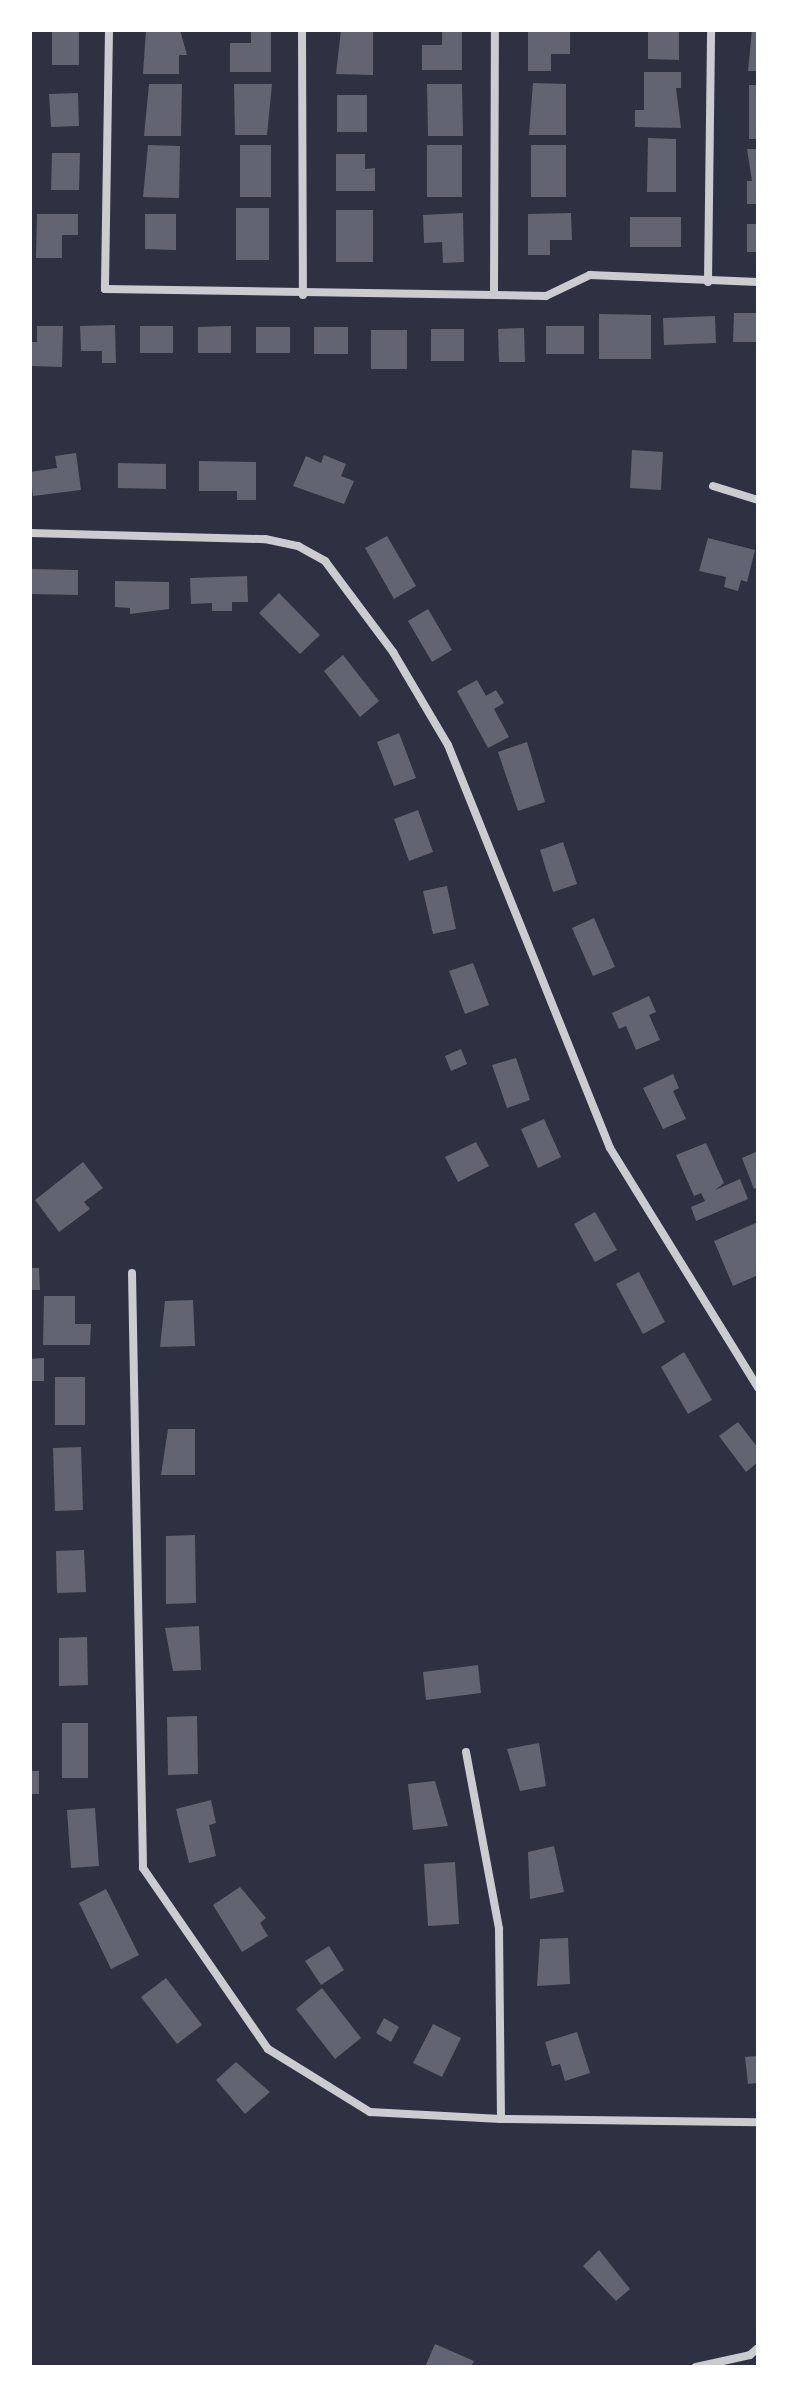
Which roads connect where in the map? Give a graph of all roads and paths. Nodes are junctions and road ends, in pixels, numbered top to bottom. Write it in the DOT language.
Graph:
graph roads {
  1 [pos="109,30"];
  2 [pos="302,30"];
  3 [pos="495,30"];
  4 [pos="711,30"];
  5 [pos="708,282"];
  6 [pos="758,282"];
  7 [pos="494,292"];
  8 [pos="303,295"];
  9 [pos="713,486"];
  10 [pos="758,500"];
  11 [pos="30,533"];
  12 [pos="132,1273"];
  13 [pos="758,1388"];
  14 [pos="466,1752"];
  15 [pos="501,2119"];
  16 [pos="758,2122"];
  17 [pos="758,2348"];
  18 [pos="750,2355"];
  19 [pos="758,2362"];
  20 [pos="696,2367"];
  1 -- 8 [label="street"];
  2 -- 8 [label="street"];
  3 -- 7 [label="street"];
  4 -- 5 [label="street"];
  5 -- 6 [label="street"];
  5 -- 7 [label="street"];
  7 -- 8 [label="street"];
  9 -- 10 [label="street"];
  11 -- 13 [label="street"];
  12 -- 15 [label="street"];
  14 -- 15 [label="street"];
  15 -- 16 [label="street"];
  17 -- 18 [label="street"];
  18 -- 19 [label="street"];
  18 -- 20 [label="street"];
}
